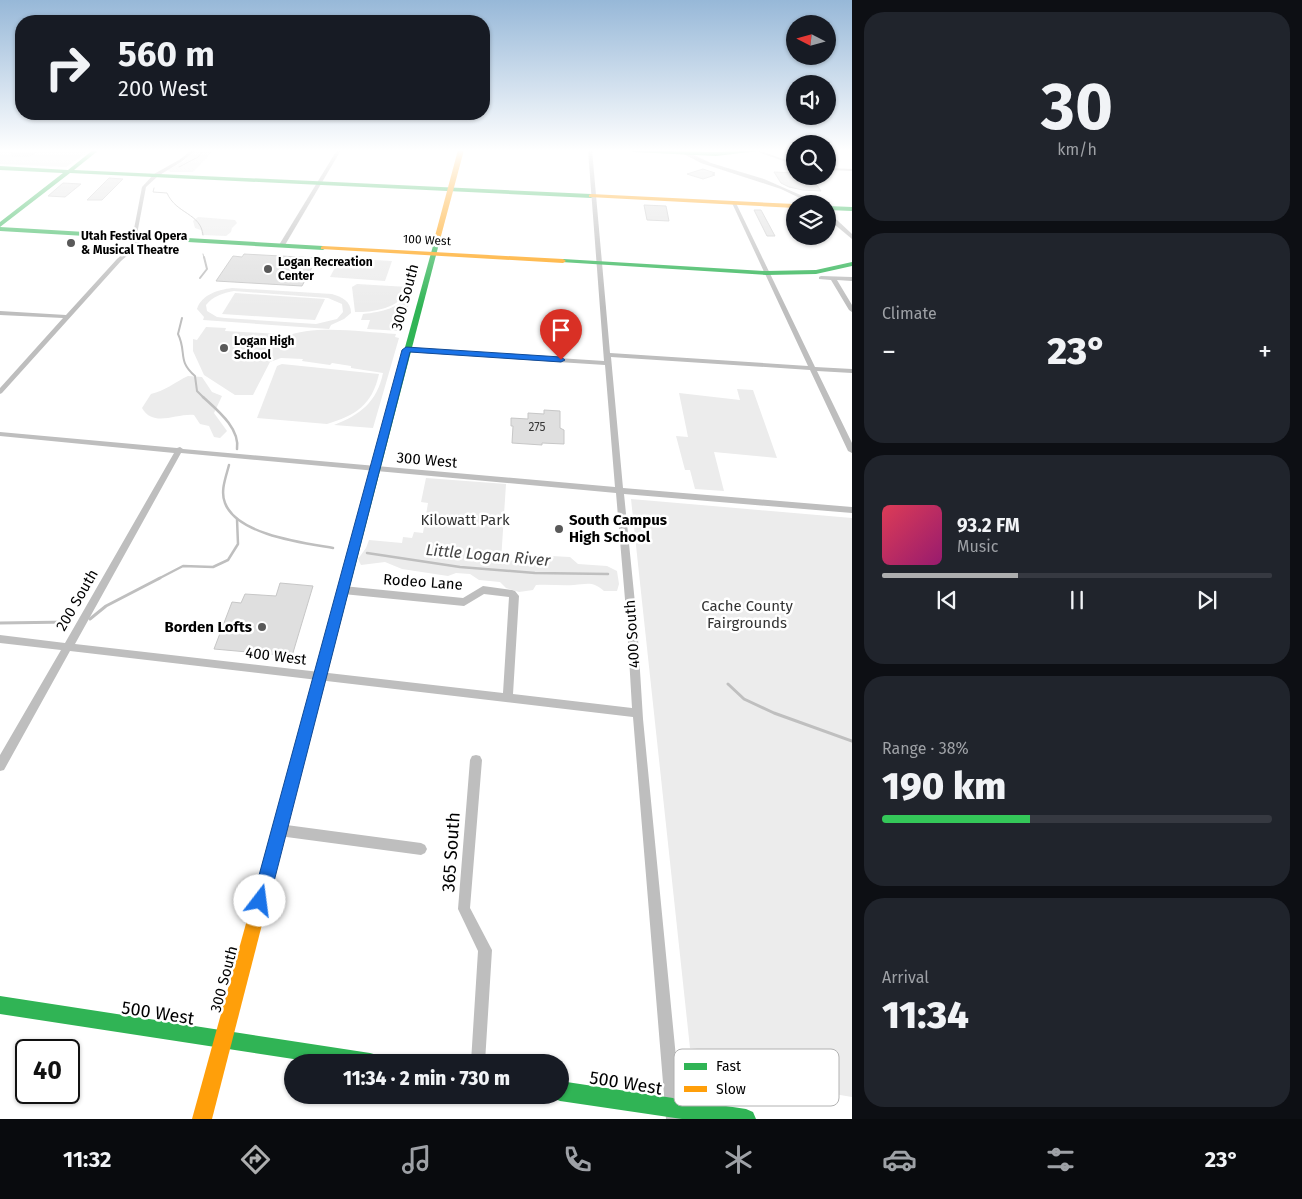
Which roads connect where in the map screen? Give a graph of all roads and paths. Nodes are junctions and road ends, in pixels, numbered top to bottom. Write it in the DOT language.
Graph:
graph roads {
  1 [pos="29,202"];
  2 [pos="141,202"];
  3 [pos="308,202"];
  4 [pos="446,202"];
  5 [pos="593,202"];
  6 [pos="718,202"];
  7 [pos="734,203"];
  8 [pos="786,206"];
  9 [pos="836,208"];
  10 [pos="852,209"];
  11 [pos="836,222"];
  12 [pos="0,225"];
  13 [pos="0,229"];
  14 [pos="137,237"];
  15 [pos="852,237"];
  16 [pos="282,245"];
  17 [pos="432,254"];
  18 [pos="598,263"];
  19 [pos="852,264"];
  20 [pos="766,273"];
  21 [pos="821,278"];
  22 [pos="833,278"];
  23 [pos="852,279"];
  24 [pos="852,310"];
  25 [pos="0,313"];
  26 [pos="70,317"];
  27 [pos="406,350"];
  28 [pos="607,354"];
  29 [pos="608,363"];
  30 [pos="814,369"];
  31 [pos="852,371"];
  32 [pos="0,392"];
  33 [pos="0,434"];
  34 [pos="180,449"];
  35 [pos="852,451"];
  36 [pos="375,469"];
  37 [pos="620,491"];
  38 [pos="852,510"];
  39 [pos="343,590"];
  40 [pos="0,638"];
  41 [pos="68,647"];
  42 [pos="320,676"];
  43 [pos="508,698"];
  44 [pos="638,713"];
  45 [pos="476,760"];
  46 [pos="0,766"];
  47 [pos="279,830"];
  48 [pos="421,849"];
  49 [pos="0,1004"];
  50 [pos="224,1040"];
  51 [pos="317,1054"];
  52 [pos="478,1054"];
  53 [pos="569,1093"];
  54 [pos="674,1114"];
  55 [pos="202,1119"];
  56 [pos="746,1119"];
  1 -- 12 [label="main road"];
  2 -- 14 [label="street"];
  3 -- 16 [label="street"];
  4 -- 17 [label="main road, 300 South"];
  5 -- 18 [label="street, 400 South"];
  6 -- 7 [label="main road"];
  7 -- 8 [label="main road"];
  7 -- 20 [label="street"];
  9 -- 10 [label="main road"];
  11 -- 15 [label="street"];
  13 -- 14 [label="main road, 100 West"];
  14 -- 16 [label="main road, 100 West"];
  14 -- 26 [label="street"];
  16 -- 17 [label="main road, 100 West"];
  17 -- 18 [label="main road, 100 West"];
  17 -- 27 [label="main road, 300 South"];
  18 -- 20 [label="main road, 100 West"];
  18 -- 28 [label="street, 400 South"];
  19 -- 20 [label="main road, 100 West"];
  20 -- 30 [label="street"];
  21 -- 22 [label="street"];
  22 -- 23 [label="street"];
  22 -- 24 [label="street"];
  25 -- 26 [label="street"];
  26 -- 32 [label="street"];
  27 -- 29 [label="street"];
  27 -- 36 [label="main road, 300 South"];
  28 -- 29 [label="street, 400 South"];
  28 -- 30 [label="street"];
  29 -- 37 [label="street, 400 South"];
  30 -- 31 [label="street"];
  30 -- 35 [label="street"];
  33 -- 34 [label="street, 300 West"];
  34 -- 36 [label="street, 300 West"];
  34 -- 41 [label="street, 200 South"];
  36 -- 37 [label="street, 300 West"];
  36 -- 39 [label="main road, 300 South"];
  37 -- 38 [label="street, 300 West"];
  37 -- 44 [label="street, 400 South"];
  39 -- 42 [label="main road, 300 South"];
  39 -- 43 [label="street, Rodeo Lane"];
  40 -- 41 [label="street, 400 West"];
  41 -- 42 [label="street, 400 West"];
  41 -- 46 [label="street, 200 South"];
  42 -- 43 [label="street, 400 West"];
  42 -- 47 [label="main road, 300 South"];
  43 -- 44 [label="street, 400 West"];
  44 -- 54 [label="street, 400 South"];
  45 -- 52 [label="street, 365 South"];
  47 -- 48 [label="street"];
  47 -- 50 [label="main road, 300 South"];
  49 -- 50 [label="main road, 500 West"];
  50 -- 51 [label="main road, 500 West"];
  50 -- 55 [label="main road, 300 South"];
  53 -- 54 [label="main road, 500 West"];
  54 -- 56 [label="main road, 500 West"];
}
